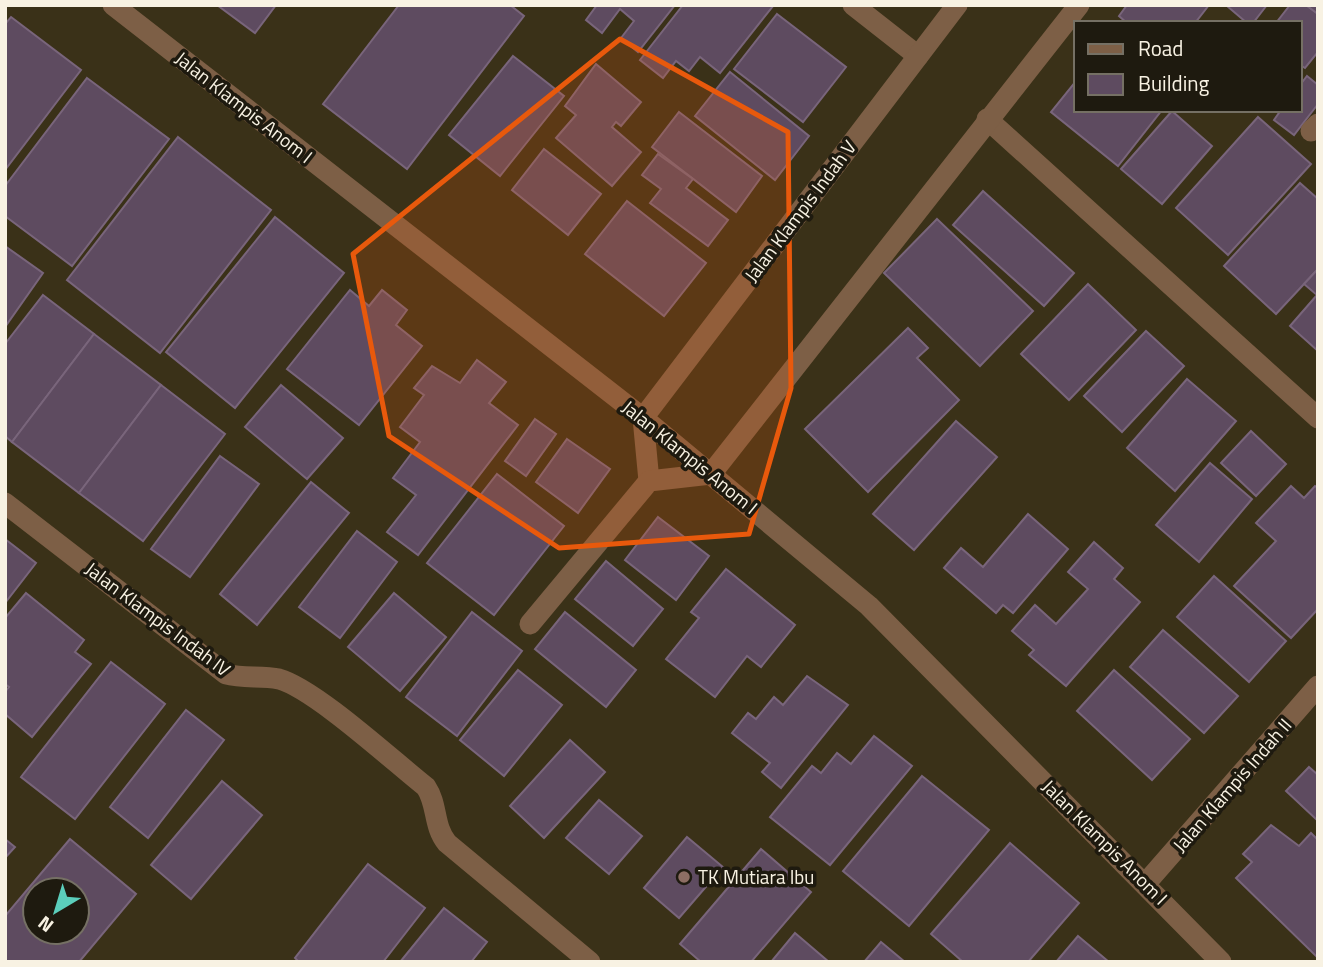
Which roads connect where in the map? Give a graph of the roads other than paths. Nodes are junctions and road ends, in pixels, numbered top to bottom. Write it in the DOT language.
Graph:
graph roads {
  1 [pos="113,5"];
  2 [pos="853,5"];
  3 [pos="957,5"];
  4 [pos="1079,5"];
  5 [pos="918,56"];
  6 [pos="987,119"];
  7 [pos="643,418"];
  8 [pos="1318,418"];
  9 [pos="711,474"];
  10 [pos="649,481"];
  11 [pos="5,503"];
  12 [pos="530,624"];
  13 [pos="1318,686"];
  14 [pos="1146,883"];
  15 [pos="590,962"];
  16 [pos="1221,962"];
  1 -- 7 [label="street, Jalan Klampis Anom I"];
  2 -- 5 [label="street"];
  3 -- 5 [label="street, Jalan Klampis Indah V"];
  4 -- 6 [label="street"];
  5 -- 7 [label="street, Jalan Klampis Indah V"];
  6 -- 8 [label="street"];
  6 -- 9 [label="street"];
  7 -- 9 [label="street, Jalan Klampis Anom I"];
  7 -- 10 [label="street"];
  9 -- 10 [label="street"];
  9 -- 14 [label="street, Jalan Klampis Anom I"];
  10 -- 12 [label="street"];
  11 -- 15 [label="street, Jalan Klampis Indah IV"];
  13 -- 14 [label="street, Jalan Klampis Indah II"];
  14 -- 16 [label="street, Jalan Klampis Anom I"];
}
